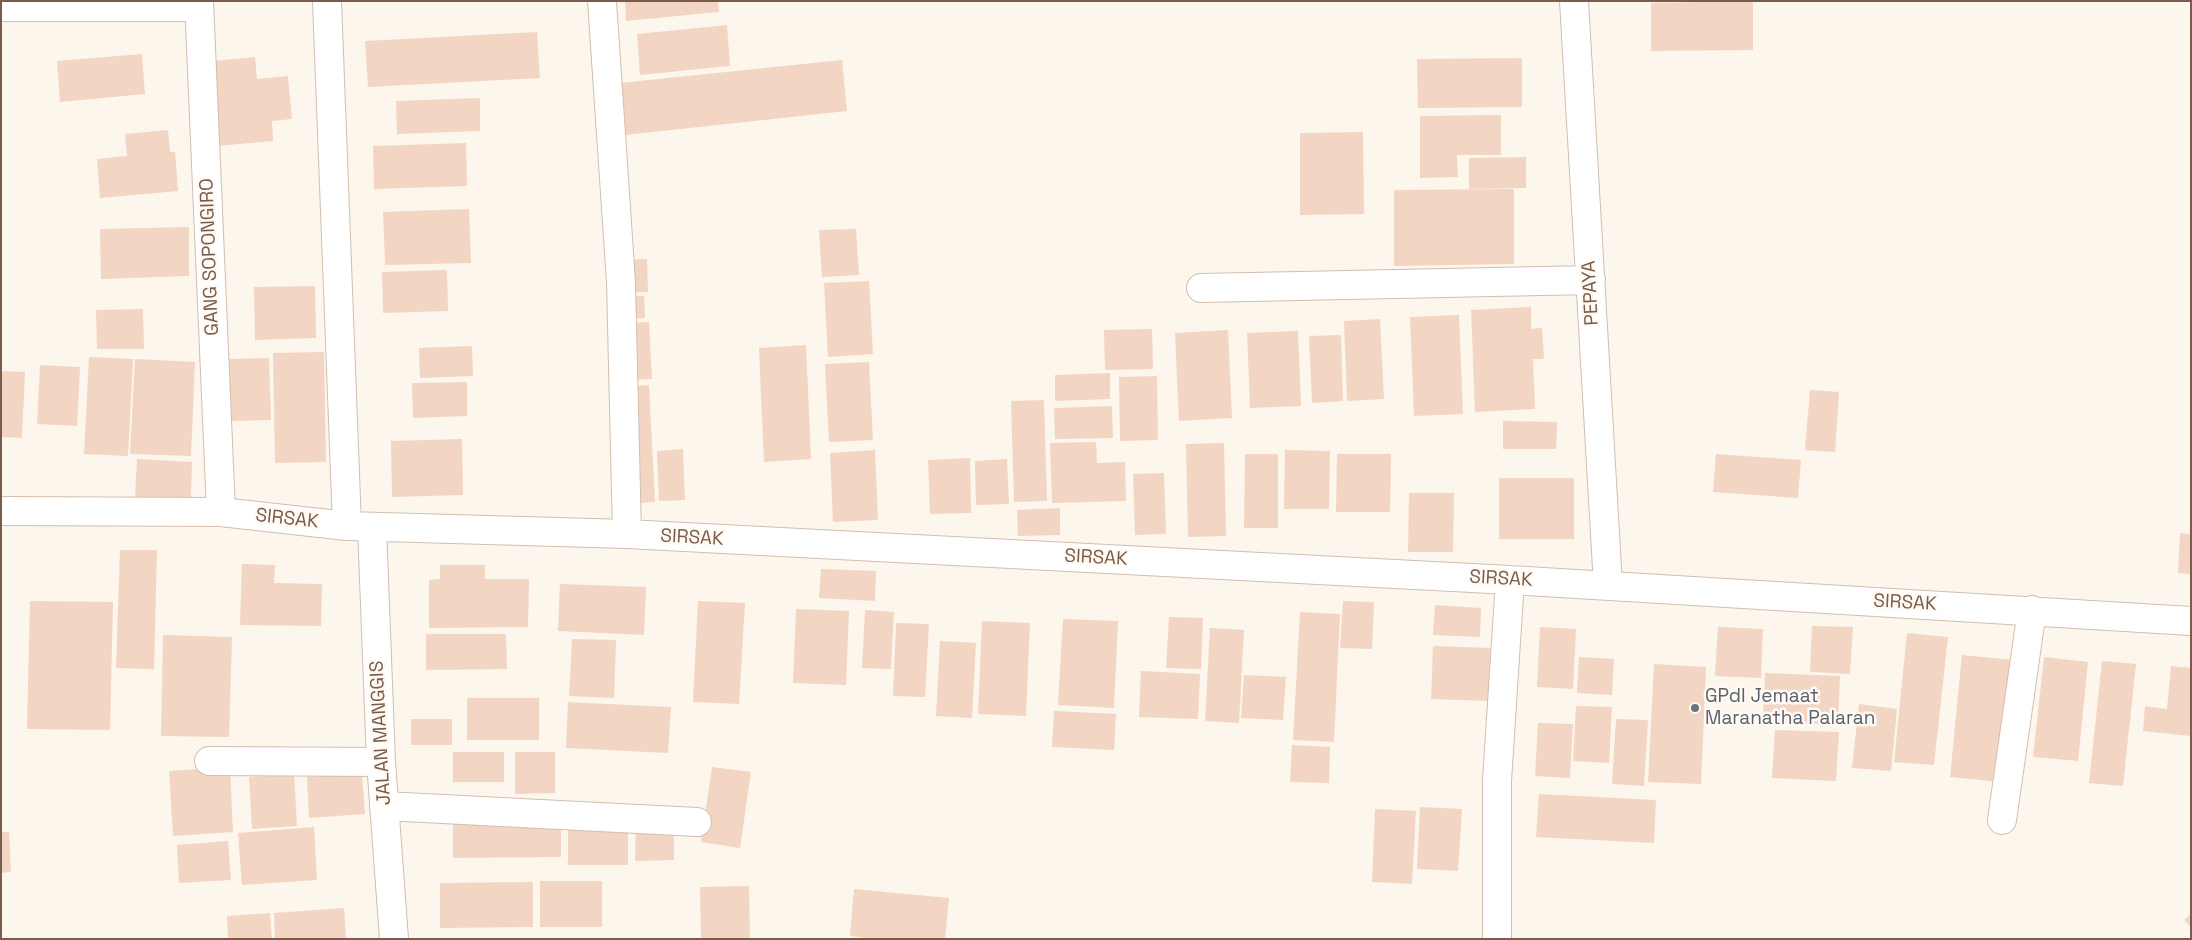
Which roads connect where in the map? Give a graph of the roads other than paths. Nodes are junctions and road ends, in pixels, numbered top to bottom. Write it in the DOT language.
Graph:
graph roads {
  1 [pos="327,1"];
  2 [pos="602,1"];
  3 [pos="1574,1"];
  4 [pos="199,4"];
  5 [pos="1,7"];
  6 [pos="1591,280"];
  7 [pos="1201,288"];
  8 [pos="1,510"];
  9 [pos="221,512"];
  10 [pos="360,526"];
  11 [pos="627,534"];
  12 [pos="1510,580"];
  13 [pos="1608,585"];
  14 [pos="2032,610"];
  15 [pos="2191,621"];
  16 [pos="209,761"];
  17 [pos="381,762"];
  18 [pos="384,806"];
  19 [pos="2002,820"];
  20 [pos="697,822"];
  21 [pos="394,939"];
  22 [pos="1497,939"];
  1 -- 10 [label="street, JALAN MANGGIS"];
  2 -- 11 [label="street"];
  3 -- 6 [label="street, PEPAYA"];
  4 -- 5 [label="street"];
  4 -- 9 [label="street, GANG SOPONGIRO"];
  6 -- 7 [label="street"];
  6 -- 13 [label="street, PEPAYA"];
  8 -- 9 [label="street, SIRSAK"];
  9 -- 10 [label="street, SIRSAK"];
  10 -- 11 [label="street, SIRSAK"];
  10 -- 17 [label="street, JALAN MANGGIS"];
  11 -- 12 [label="street, SIRSAK"];
  12 -- 13 [label="street, SIRSAK"];
  12 -- 22 [label="street"];
  13 -- 14 [label="street, SIRSAK"];
  14 -- 15 [label="street, SIRSAK"];
  14 -- 19 [label="street"];
  16 -- 17 [label="street"];
  17 -- 18 [label="street, JALAN MANGGIS"];
  18 -- 20 [label="street"];
  18 -- 21 [label="street, JALAN MANGGIS"];
}
